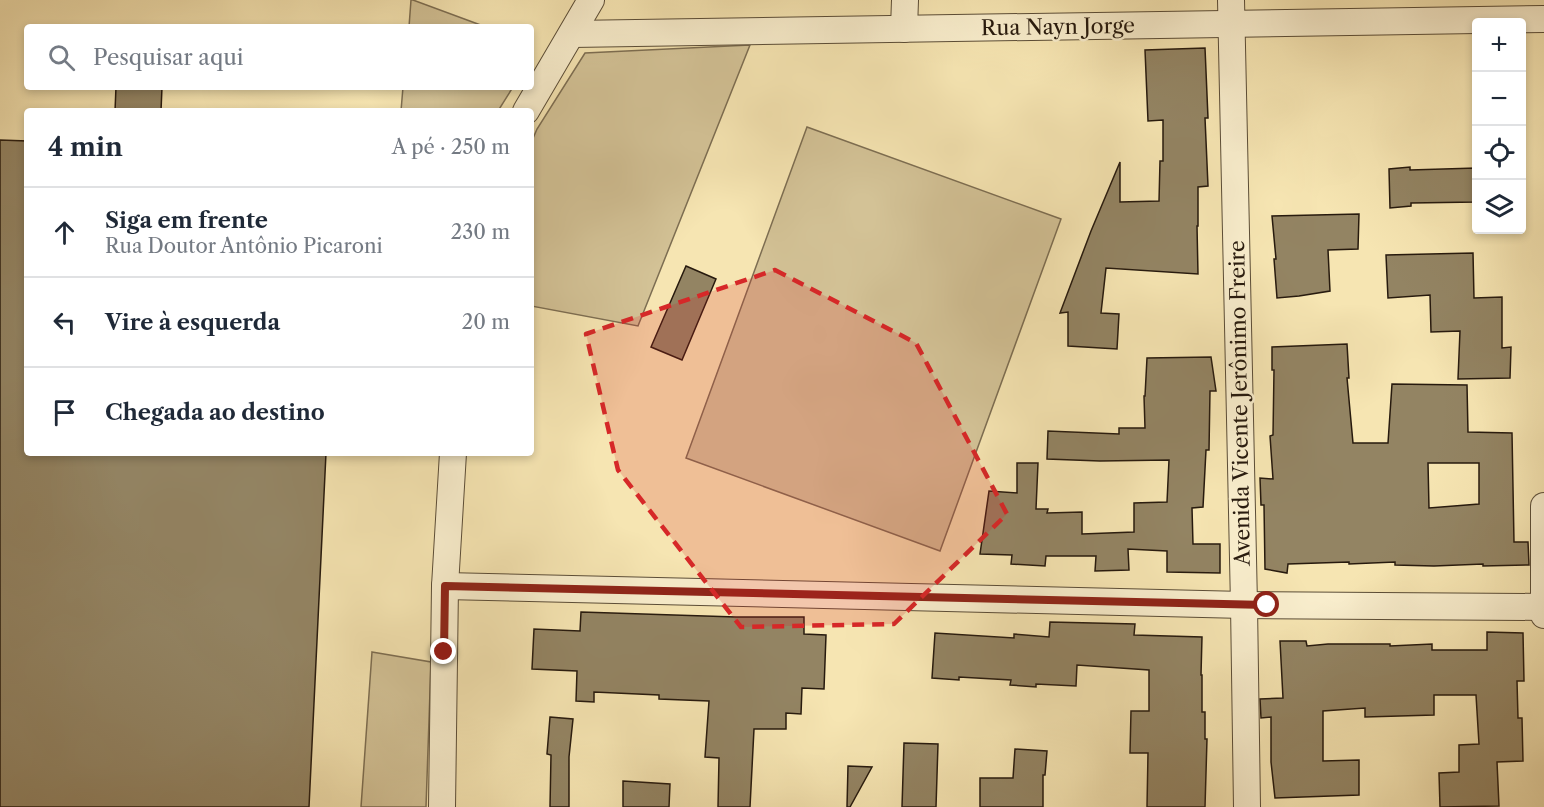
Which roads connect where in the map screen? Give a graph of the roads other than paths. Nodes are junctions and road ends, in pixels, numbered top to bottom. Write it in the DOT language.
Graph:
graph roads {
  1 [pos="591,0"];
  2 [pos="905,0"];
  3 [pos="1427,10"];
  4 [pos="1231,12"];
  5 [pos="1544,19"];
  6 [pos="904,29"];
  7 [pos="572,34"];
  8 [pos="528,108"];
  9 [pos="453,456"];
  10 [pos="1544,506"];
  11 [pos="445,586"];
  12 [pos="1244,605"];
  13 [pos="1544,607"];
  14 [pos="1544,615"];
  15 [pos="442,807"];
  16 [pos="1247,807"];
  1 -- 7 [label="street"];
  2 -- 6 [label="street"];
  3 -- 4 [label="street, Rua Nayn Jorge"];
  3 -- 5 [label="street, Rua Nayn Jorge"];
  4 -- 6 [label="street, Rua Nayn Jorge"];
  4 -- 12 [label="street, Avenida Vicente Jerônimo Freire"];
  6 -- 7 [label="street, Rua Nayn Jorge"];
  7 -- 8 [label="street"];
  9 -- 11 [label="street"];
  10 -- 13 [label="street"];
  11 -- 12 [label="street"];
  11 -- 15 [label="street"];
  12 -- 13 [label="street"];
  12 -- 16 [label="street, Avenida Vicente Jerônimo Freire"];
  13 -- 14 [label="street"];
}
